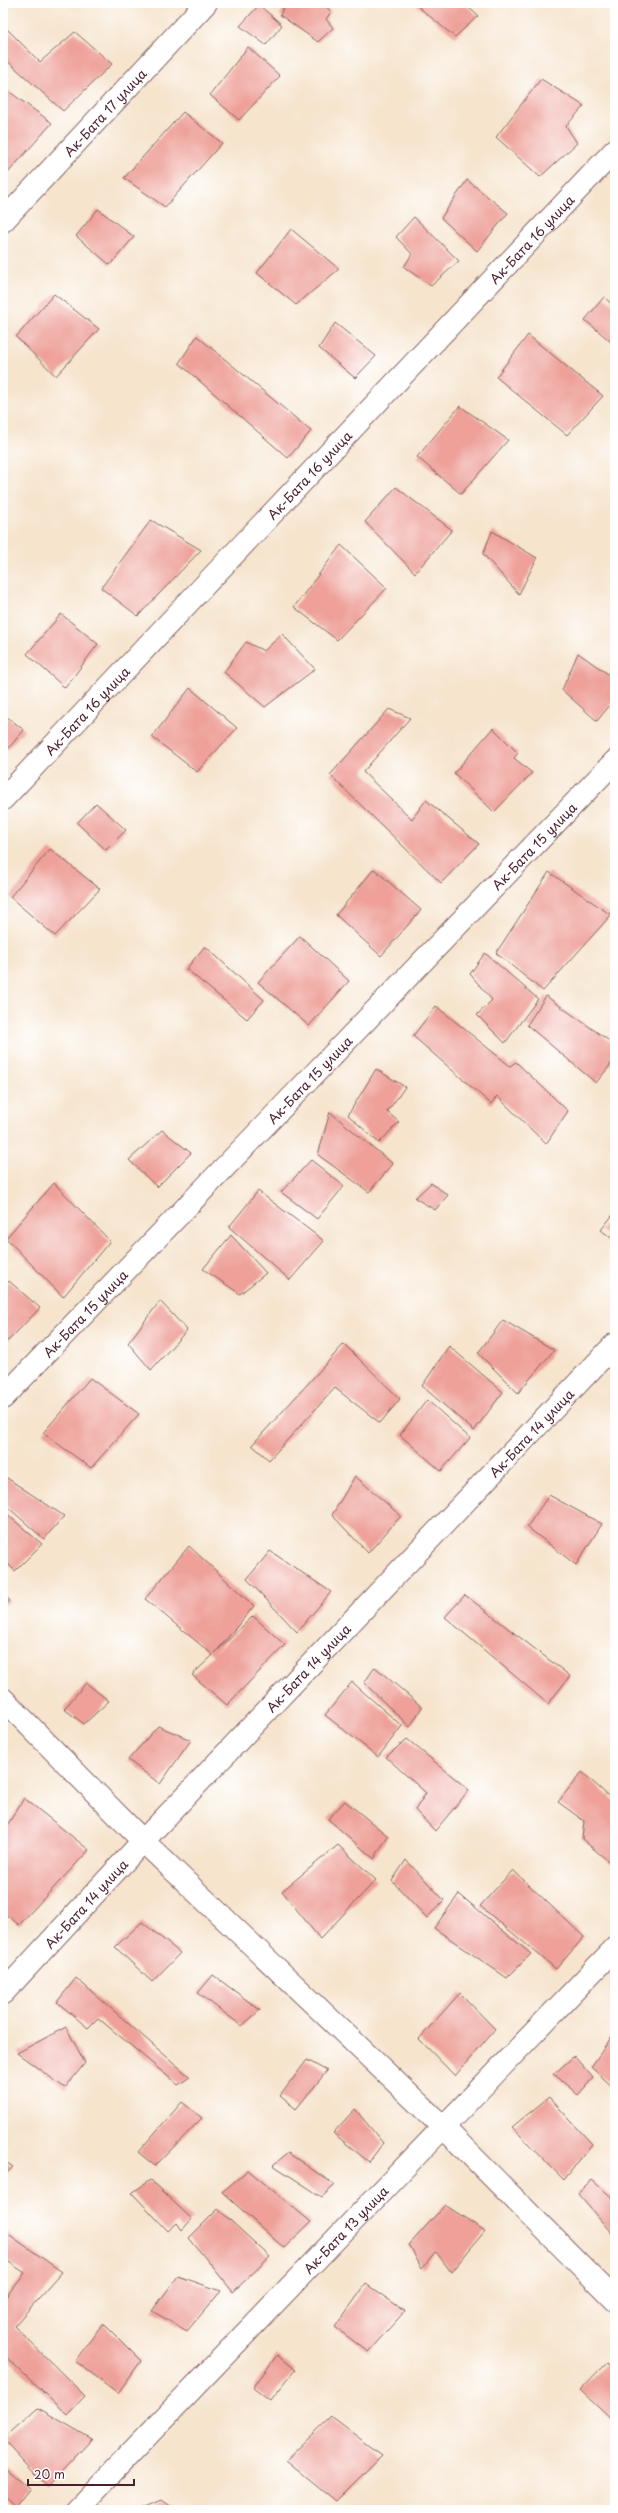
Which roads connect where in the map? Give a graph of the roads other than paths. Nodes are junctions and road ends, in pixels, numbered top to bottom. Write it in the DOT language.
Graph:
graph roads {
  1 [pos="206,3"];
  2 [pos="615,150"];
  3 [pos="3,221"];
  4 [pos="615,761"];
  5 [pos="3,799"];
  6 [pos="615,1344"];
  7 [pos="3,1398"];
  8 [pos="3,1699"];
  9 [pos="143,1842"];
  10 [pos="615,1948"];
  11 [pos="3,1994"];
  12 [pos="444,2128"];
  13 [pos="615,2300"];
  14 [pos="76,2510"];
  1 -- 3 [label="street, Ак-Бата 17 улица"];
  2 -- 5 [label="street, Ак-Бата 16 улица"];
  4 -- 7 [label="street, Ак-Бата 15 улица"];
  6 -- 9 [label="street, Ак-Бата 14 улица"];
  8 -- 9 [label="street"];
  9 -- 11 [label="street, Ак-Бата 14 улица"];
  9 -- 12 [label="street"];
  10 -- 12 [label="street, Ак-Бата 13 улица"];
  12 -- 13 [label="street"];
  12 -- 14 [label="street, Ак-Бата 13 улица"];
}
